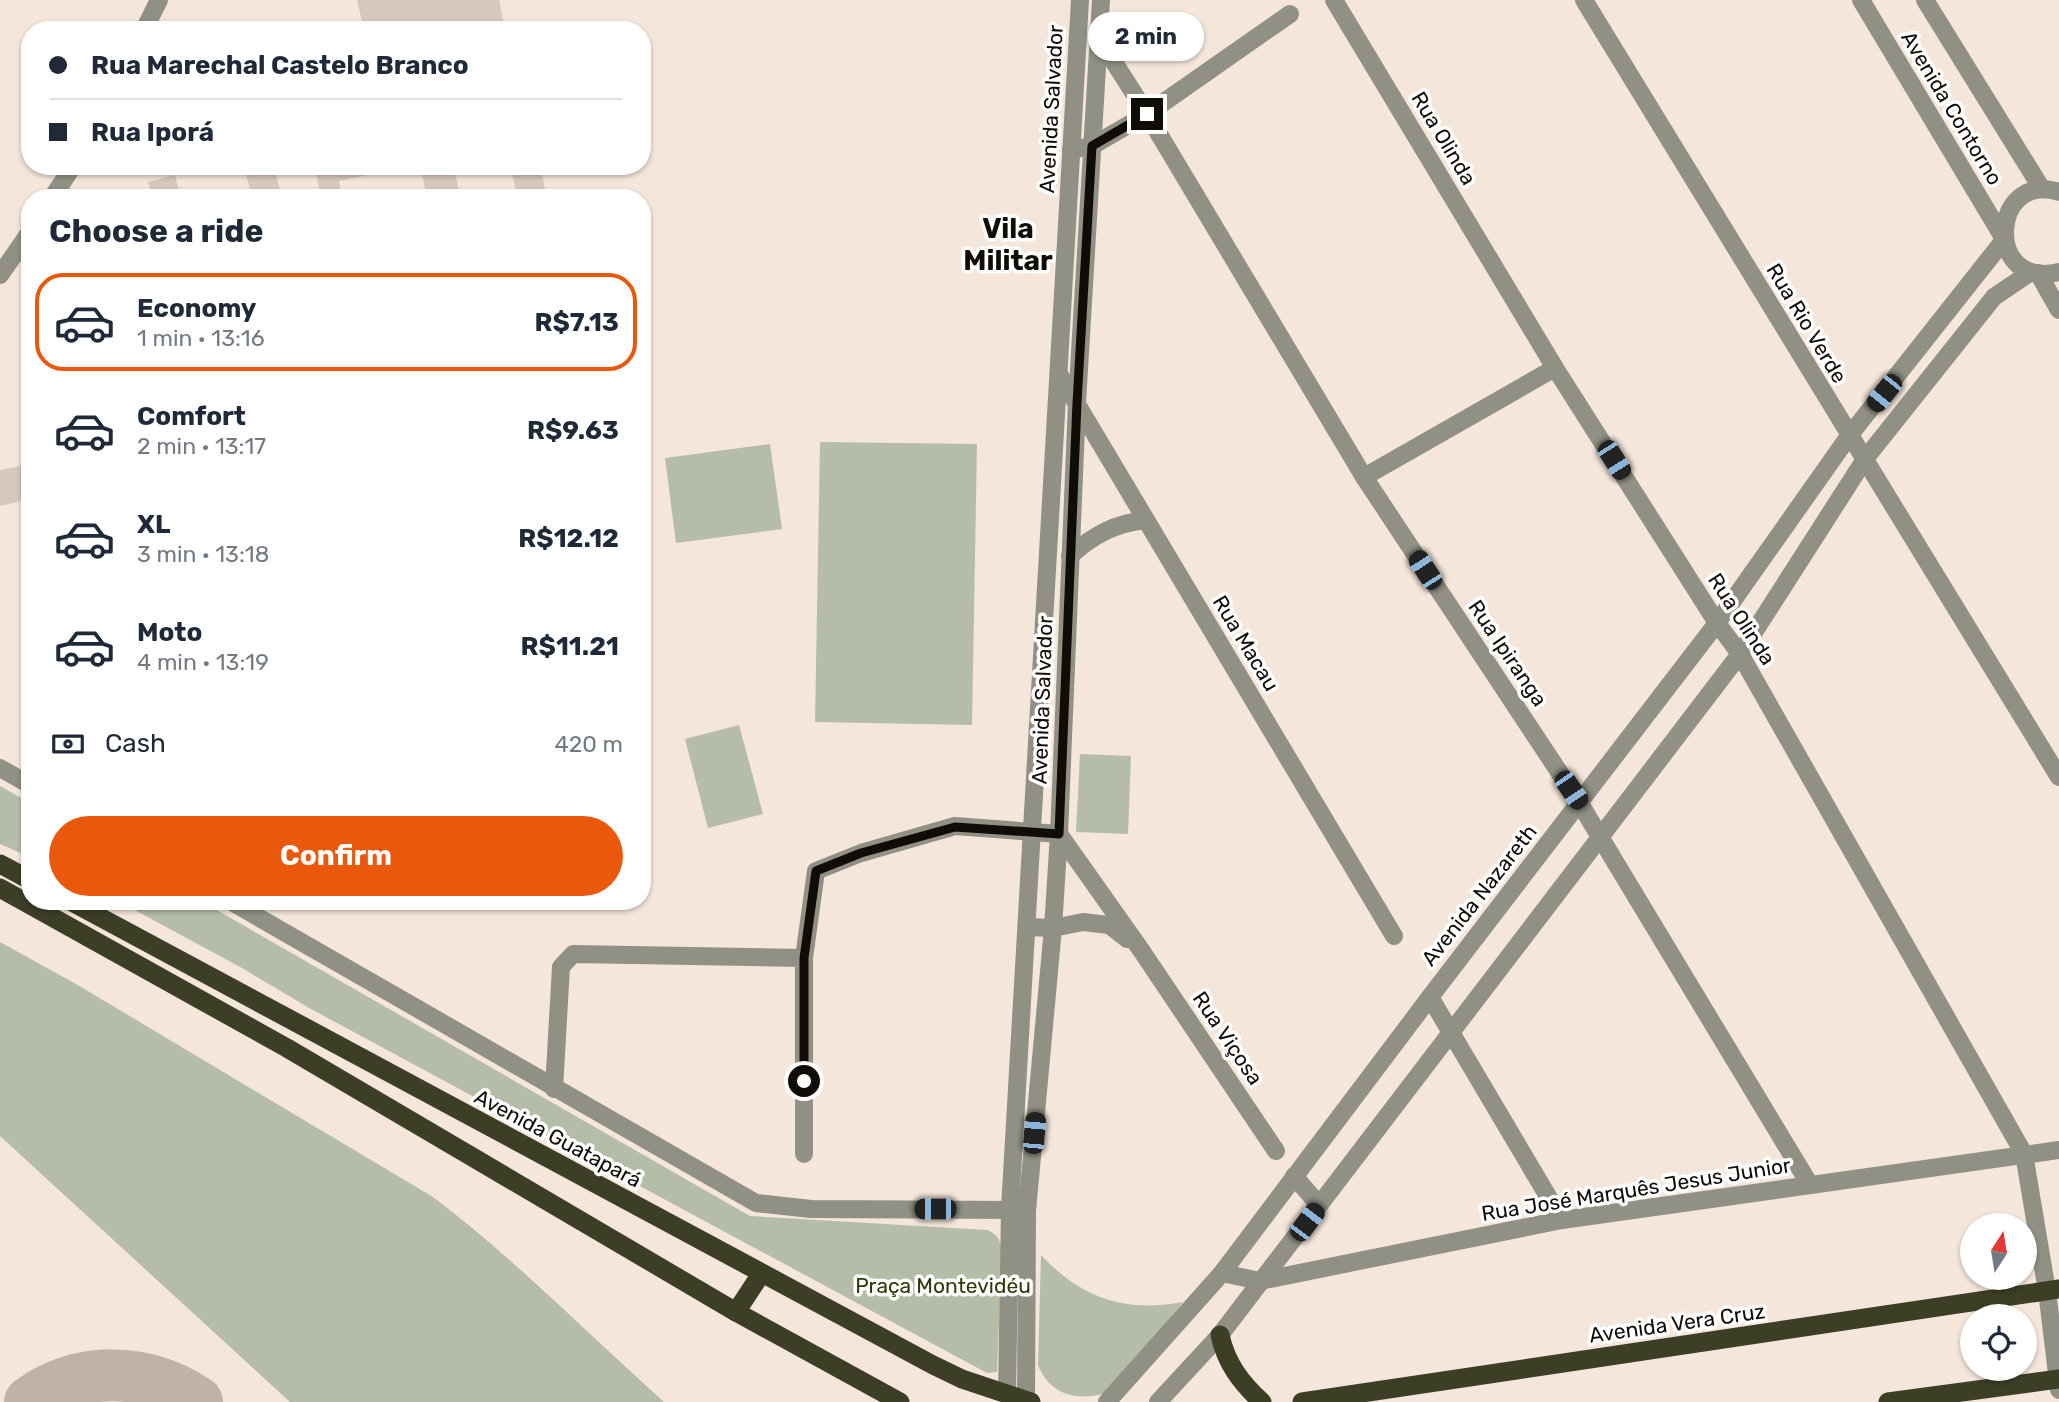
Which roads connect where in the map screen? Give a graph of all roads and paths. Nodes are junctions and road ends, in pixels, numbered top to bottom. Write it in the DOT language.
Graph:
graph roads {
  1 [pos="159,0"];
  2 [pos="1080,0"];
  3 [pos="1101,0"];
  4 [pos="1334,0"];
  5 [pos="1584,0"];
  6 [pos="1861,0"];
  7 [pos="1925,0"];
  8 [pos="1290,14"];
  9 [pos="148,21"];
  10 [pos="1100,40"];
  11 [pos="1147,114"];
  12 [pos="1092,146"];
  13 [pos="1071,150"];
  14 [pos="2050,191"];
  15 [pos="2004,240"];
  16 [pos="21,245"];
  17 [pos="2059,272"];
  18 [pos="2034,273"];
  19 [pos="0,275"];
  20 [pos="2059,310"];
  21 [pos="1555,368"];
  22 [pos="1059,374"];
  23 [pos="1077,403"];
  24 [pos="1849,436"];
  25 [pos="1865,459"];
  26 [pos="1364,477"];
  27 [pos="1146,520"];
  28 [pos="1070,556"];
  29 [pos="1717,623"];
  30 [pos="1740,654"];
  31 [pos="0,768"];
  32 [pos="2059,777"];
  33 [pos="21,780"];
  34 [pos="1580,802"];
  35 [pos="1030,833"];
  36 [pos="1059,834"];
  37 [pos="1600,836"];
  38 [pos="0,864"];
  39 [pos="21,875"];
  40 [pos="0,888"];
  41 [pos="21,900"];
  42 [pos="39,910"];
  43 [pos="87,910"];
  44 [pos="246,910"];
  45 [pos="1028,926"];
  46 [pos="1053,928"];
  47 [pos="1394,936"];
  48 [pos="1141,950"];
  49 [pos="804,958"];
  50 [pos="1430,996"];
  51 [pos="1451,1031"];
  52 [pos="554,1089"];
  53 [pos="2059,1150"];
  54 [pos="1276,1151"];
  55 [pos="804,1154"];
  56 [pos="2024,1154"];
  57 [pos="1294,1176"];
  58 [pos="1810,1185"];
  59 [pos="1320,1205"];
  60 [pos="1018,1210"];
  61 [pos="1562,1220"];
  62 [pos="1222,1273"];
  63 [pos="761,1274"];
  64 [pos="1260,1281"];
  65 [pos="2053,1290"];
  66 [pos="736,1312"];
  67 [pos="1220,1335"];
  68 [pos="2059,1383"];
  69 [pos="1021,1399"];
  70 [pos="900,1402"];
  71 [pos="1107,1402"];
  72 [pos="1158,1402"];
  73 [pos="1262,1402"];
  74 [pos="1302,1402"];
  75 [pos="1888,1402"];
  1 -- 9 [label="street"];
  2 -- 13 [label="street, Avenida Salvador"];
  3 -- 10 [label="street, Avenida Salvador"];
  4 -- 21 [label="street, Rua Olinda"];
  5 -- 24 [label="street, Rua Rio Verde"];
  6 -- 15 [label="street, Avenida Contorno"];
  7 -- 14 [label="street, Avenida Contorno"];
  8 -- 11 [label="street"];
  10 -- 11 [label="street, Rua Ipiranga"];
  10 -- 12 [label="street, Avenida Salvador"];
  11 -- 12 [label="street"];
  11 -- 26 [label="street, Rua Ipiranga"];
  12 -- 13 [label="street"];
  12 -- 23 [label="street, Avenida Salvador"];
  13 -- 22 [label="street, Avenida Salvador"];
  14 -- 15 [label="street"];
  15 -- 18 [label="street, Avenida Contorno"];
  15 -- 24 [label="street, Avenida Nazareth"];
  16 -- 19 [label="street"];
  17 -- 18 [label="street"];
  18 -- 20 [label="street"];
  18 -- 25 [label="street"];
  21 -- 26 [label="street"];
  21 -- 29 [label="street, Rua Olinda"];
  22 -- 23 [label="street, Rua Macau"];
  22 -- 35 [label="street, Avenida Salvador"];
  23 -- 27 [label="street, Rua Macau"];
  23 -- 28 [label="street, Avenida Salvador"];
  24 -- 25 [label="street, Rua Rio Verde"];
  24 -- 29 [label="street, Avenida Nazareth"];
  25 -- 30 [label="street"];
  25 -- 32 [label="street, Rua Rio Verde"];
  26 -- 34 [label="street, Rua Ipiranga"];
  27 -- 28 [label="street"];
  27 -- 47 [label="street, Rua Macau"];
  28 -- 36 [label="street, Avenida Salvador"];
  29 -- 30 [label="street, Rua Olinda"];
  29 -- 34 [label="street, Avenida Nazareth"];
  30 -- 37 [label="street"];
  30 -- 56 [label="street, Rua Olinda"];
  31 -- 33 [label="street"];
  34 -- 37 [label="street, Rua Ipiranga"];
  34 -- 50 [label="street, Avenida Nazareth"];
  35 -- 36 [label="street"];
  35 -- 45 [label="street, Avenida Salvador"];
  35 -- 49 [label="street"];
  36 -- 46 [label="street, Avenida Salvador"];
  36 -- 48 [label="street, Rua Viçosa"];
  37 -- 51 [label="street"];
  37 -- 58 [label="street, Rua Ipiranga"];
  38 -- 39 [label="highway"];
  40 -- 41 [label="highway"];
  42 -- 66 [label="highway"];
  43 -- 63 [label="highway, Avenida Guatapará"];
  44 -- 52 [label="street, Avenida Guatapará"];
  45 -- 46 [label="street, Rua Viçosa"];
  45 -- 60 [label="street, Avenida Salvador"];
  46 -- 48 [label="street, Rua Viçosa"];
  46 -- 60 [label="street, Avenida Salvador"];
  48 -- 54 [label="street, Rua Viçosa"];
  49 -- 52 [label="street"];
  49 -- 55 [label="street"];
  50 -- 51 [label="street"];
  50 -- 57 [label="street, Avenida Nazareth"];
  51 -- 59 [label="street"];
  51 -- 61 [label="street"];
  52 -- 60 [label="street, Avenida Guatapará"];
  53 -- 56 [label="street, Rua José Marquês Jesus Junior"];
  56 -- 58 [label="street, Rua José Marquês Jesus Junior"];
  56 -- 65 [label="street, Rua Olinda"];
  57 -- 59 [label="street"];
  57 -- 62 [label="street, Avenida Nazareth"];
  58 -- 61 [label="street, Rua José Marquês Jesus Junior"];
  59 -- 64 [label="street"];
  60 -- 69 [label="street, Avenida Salvador"];
  61 -- 64 [label="street, Rua José Marquês Jesus Junior"];
  62 -- 64 [label="street, Rua José Marquês Jesus Junior"];
  62 -- 71 [label="street, Avenida Nazareth"];
  63 -- 66 [label="highway"];
  63 -- 69 [label="highway, Avenida Guatapará"];
  64 -- 67 [label="street"];
  65 -- 68 [label="street, Rua Olinda"];
  65 -- 74 [label="highway, Avenida Vera Cruz"];
  66 -- 70 [label="highway"];
  67 -- 72 [label="street"];
  67 -- 73 [label="highway"];
  68 -- 75 [label="highway"];
}
